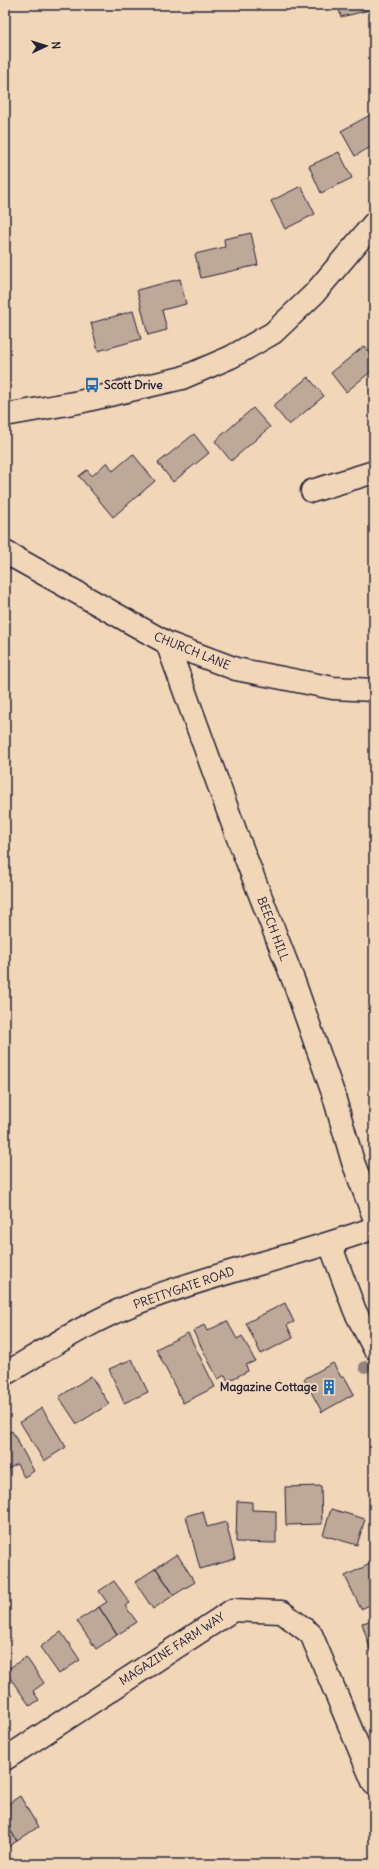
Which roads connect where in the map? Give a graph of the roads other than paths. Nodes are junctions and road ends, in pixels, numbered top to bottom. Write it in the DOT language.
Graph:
graph roads {
  1 [pos="374,223"];
  2 [pos="5,415"];
  3 [pos="374,472"];
  4 [pos="312,491"];
  5 [pos="5,552"];
  6 [pos="167,643"];
  7 [pos="374,690"];
  8 [pos="374,1217"];
  9 [pos="374,1228"];
  10 [pos="330,1244"];
  11 [pos="374,1348"];
  12 [pos="5,1374"];
  13 [pos="5,1759"];
  14 [pos="374,1784"];
  1 -- 2 [label="street"];
  3 -- 4 [label="street"];
  5 -- 6 [label="street, CHURCH LANE"];
  6 -- 7 [label="street, CHURCH LANE"];
  6 -- 8 [label="street, BEECH HILL"];
  9 -- 10 [label="street, PRETTYGATE ROAD"];
  10 -- 11 [label="street"];
  10 -- 12 [label="street, PRETTYGATE ROAD"];
  13 -- 14 [label="street, MAGAZINE FARM WAY"];
}
